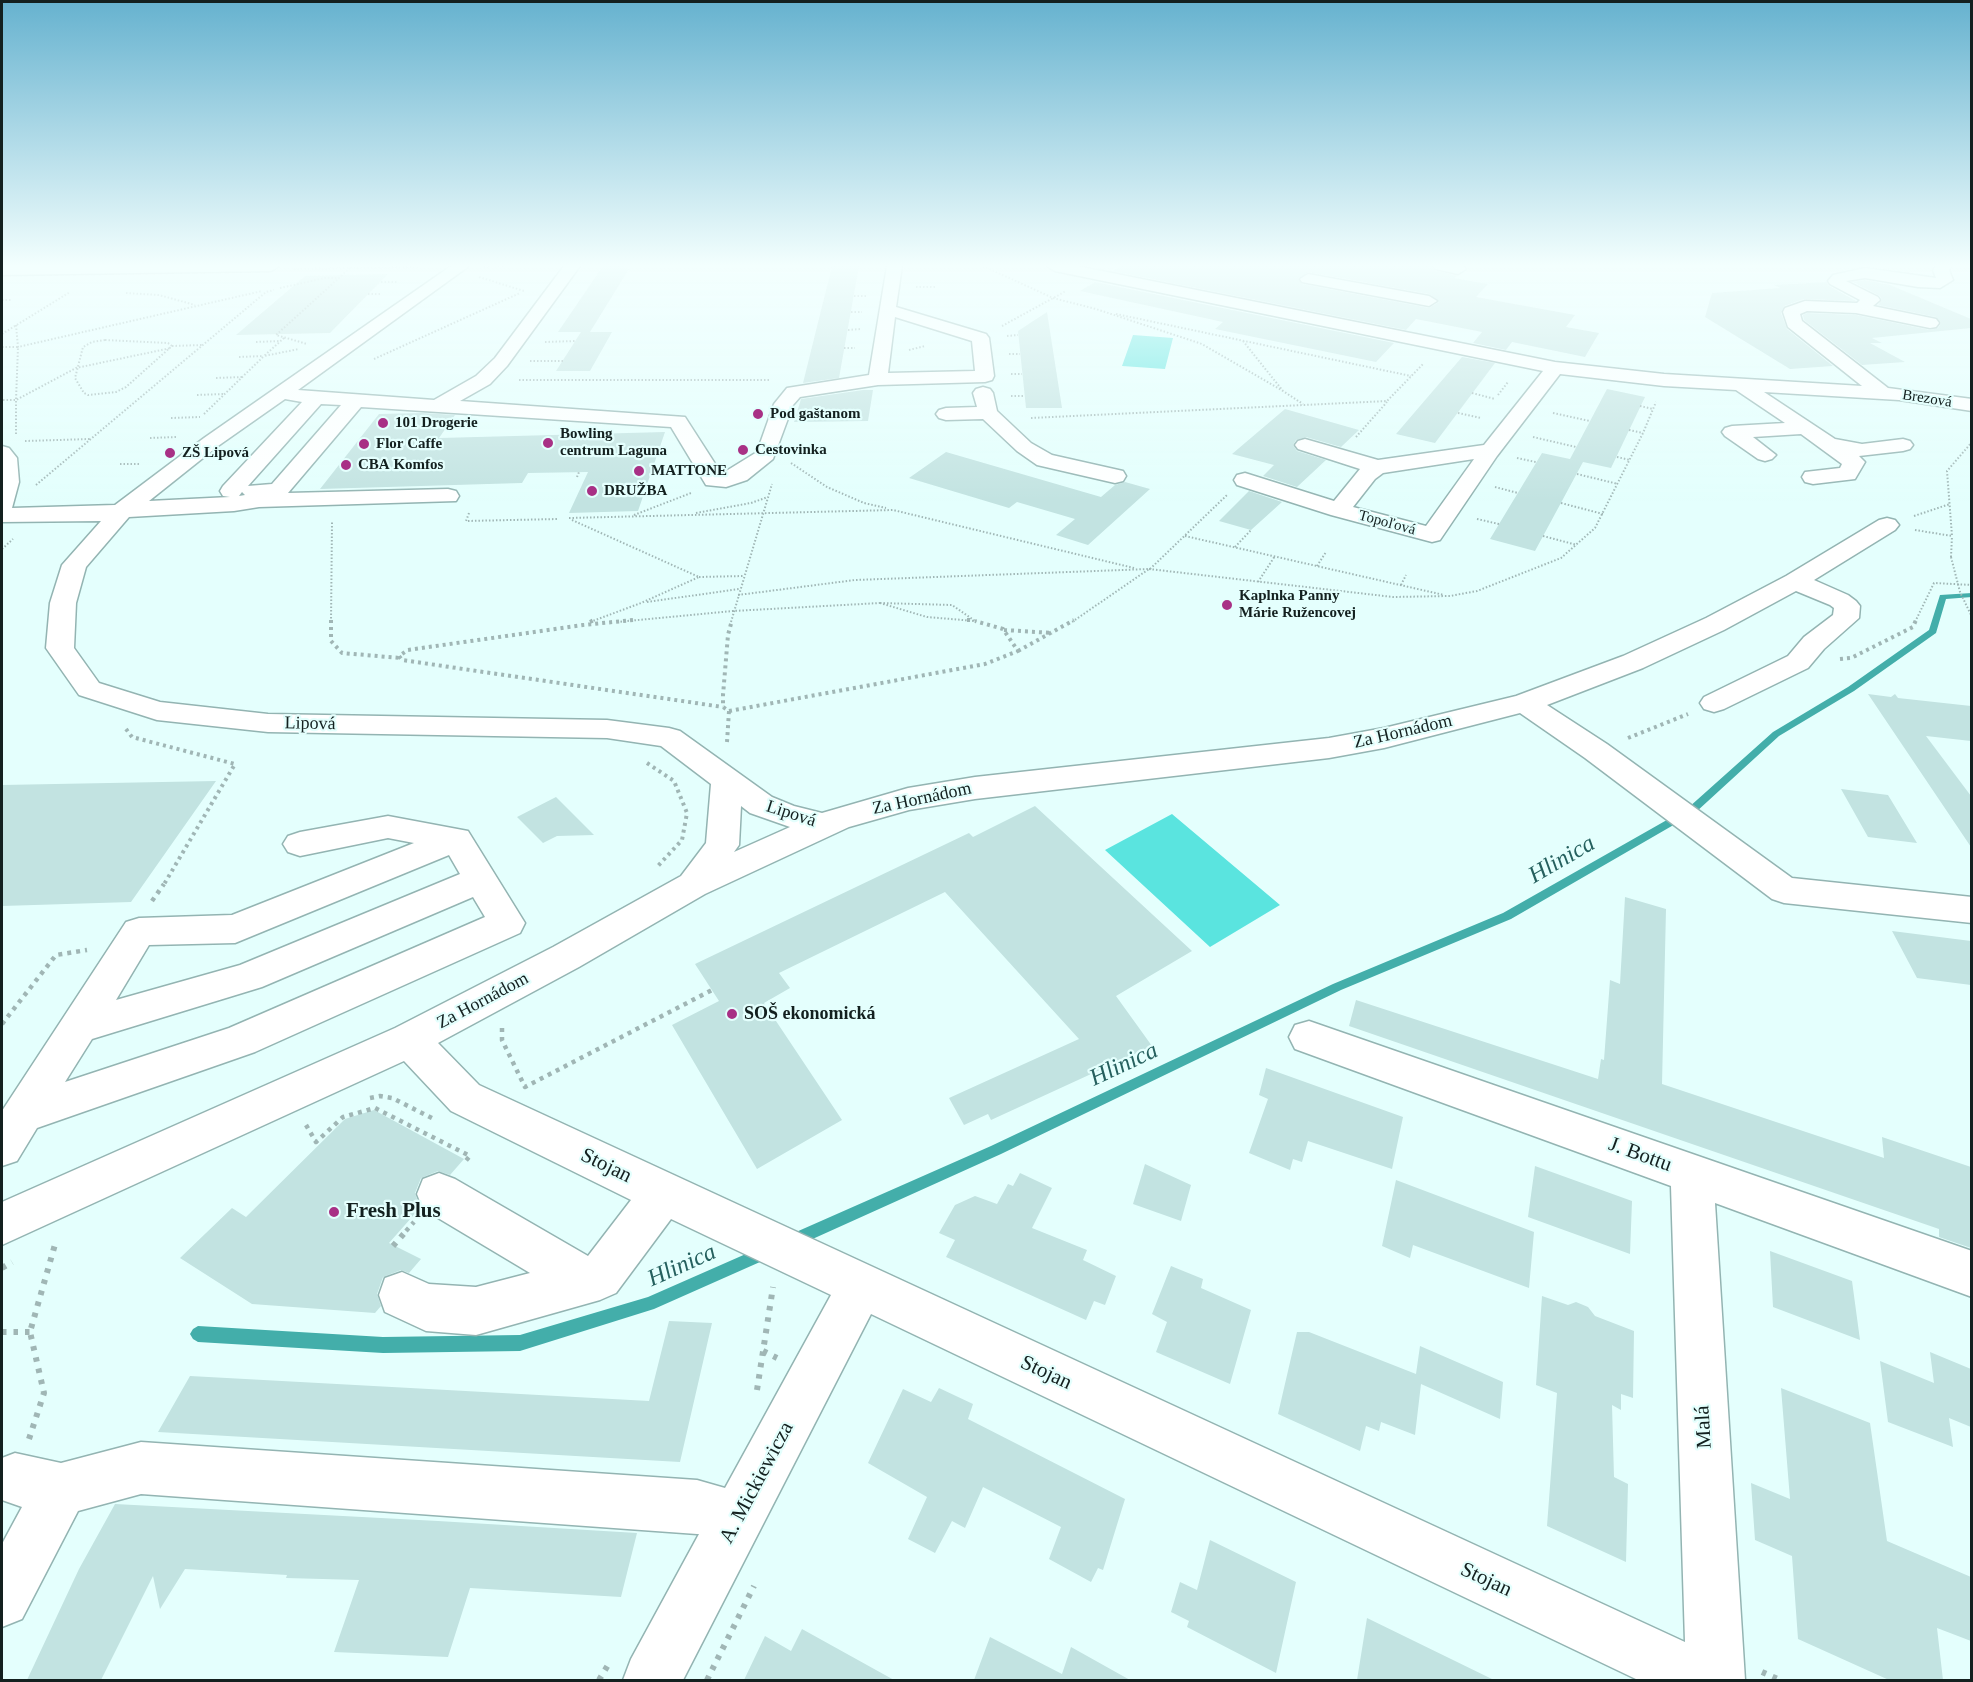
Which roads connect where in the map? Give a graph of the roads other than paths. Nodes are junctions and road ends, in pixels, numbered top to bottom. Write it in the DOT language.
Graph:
graph roads {
  1 [pos="350,344"];
  2 [pos="514,344"];
  3 [pos="883,344"];
  4 [pos="981,344"];
  5 [pos="1461,344"];
  6 [pos="1822,344"];
  7 [pos="1555,368"];
  8 [pos="985,376"];
  9 [pos="878,380"];
  10 [pos="1740,384"];
  11 [pos="282,393"];
  12 [pos="1883,393"];
  13 [pos="316,398"];
  14 [pos="357,399"];
  15 [pos="439,405"];
  16 [pos="1971,405"];
  17 [pos="946,414"];
  18 [pos="992,416"];
  19 [pos="1805,428"];
  20 [pos="1829,444"];
  21 [pos="1305,445"];
  22 [pos="1903,445"];
  23 [pos="9,446"];
  24 [pos="1491,450"];
  25 [pos="1765,455"];
  26 [pos="1377,467"];
  27 [pos="1115,476"];
  28 [pos="1813,477"];
  29 [pos="1240,485"];
  30 [pos="448,496"];
  31 [pos="2,506"];
  32 [pos="1339,510"];
  33 [pos="122,511"];
  34 [pos="2,515"];
  35 [pos="1887,525"];
  36 [pos="1795,581"];
  37 [pos="1525,703"];
  38 [pos="1714,703"];
  39 [pos="718,774"];
  40 [pos="825,825"];
  41 [pos="456,839"];
  42 [pos="300,844"];
  43 [pos="480,880"];
  44 [pos="693,885"];
  45 [pos="1971,910"];
  46 [pos="78,1027"];
  47 [pos="1309,1037"];
  48 [pos="409,1040"];
  49 [pos="12,1131"];
  50 [pos="1692,1174"];
  51 [pos="438,1194"];
  52 [pos="663,1194"];
  53 [pos="2,1224"];
  54 [pos="1971,1274"];
  55 [pos="587,1281"];
  56 [pos="861,1286"];
  57 [pos="402,1295"];
  58 [pos="738,1519"];
  59 [pos="2,1599"];
  60 [pos="652,1680"];
  61 [pos="1701,1680"];
  62 [pos="1716,1680"];
  1 -- 11 [label="street, Lipová"];
  2 -- 15 [label="street"];
  3 -- 9 [label="street"];
  4 -- 8 [label="street"];
  5 -- 7 [label="street, Brezová"];
  6 -- 12 [label="street, Brezová"];
  7 -- 10 [label="street, Brezová"];
  7 -- 24 [label="street, Topoľová"];
  8 -- 9 [label="street"];
  8 -- 18 [label="street"];
  9 -- 15 [label="street"];
  10 -- 12 [label="street, Brezová"];
  10 -- 19 [label="street"];
  11 -- 13 [label="street"];
  11 -- 33 [label="street, Lipová"];
  12 -- 16 [label="street, Brezová"];
  13 -- 14 [label="street"];
  13 -- 14 [label="street"];
  14 -- 15 [label="street"];
  17 -- 18 [label="street"];
  18 -- 27 [label="street"];
  19 -- 20 [label="street"];
  19 -- 25 [label="street"];
  20 -- 22 [label="street"];
  20 -- 28 [label="street"];
  21 -- 26 [label="street"];
  23 -- 31 [label="street"];
  24 -- 26 [label="street"];
  24 -- 32 [label="street, Topoľová"];
  26 -- 32 [label="street, Topoľová"];
  29 -- 32 [label="street"];
  30 -- 33 [label="street"];
  33 -- 34 [label="street"];
  33 -- 39 [label="street, Lipová"];
  35 -- 36 [label="street, Za Hornádom"];
  36 -- 37 [label="street, Za Hornádom"];
  36 -- 38 [label="street"];
  37 -- 40 [label="street, Za Hornádom"];
  37 -- 45 [label="street"];
  39 -- 40 [label="street, Lipová"];
  39 -- 44 [label="street"];
  40 -- 44 [label="street, Za Hornádom"];
  41 -- 42 [label="street"];
  41 -- 43 [label="street"];
  41 -- 46 [label="street"];
  43 -- 46 [label="street"];
  43 -- 49 [label="street"];
  44 -- 48 [label="street, Za Hornádom"];
  46 -- 49 [label="street"];
  47 -- 50 [label="street, J. Bottu"];
  48 -- 52 [label="street, Stojan"];
  48 -- 53 [label="street, Za Hornádom"];
  50 -- 54 [label="street, J. Bottu"];
  50 -- 62 [label="street, Malá"];
  51 -- 55 [label="street"];
  52 -- 55 [label="street"];
  52 -- 56 [label="street, Stojan"];
  55 -- 57 [label="street"];
  56 -- 58 [label="street, A. Mickiewicza"];
  56 -- 61 [label="street, Stojan"];
  58 -- 59 [label="street"];
  58 -- 60 [label="street, A. Mickiewicza"];
}
